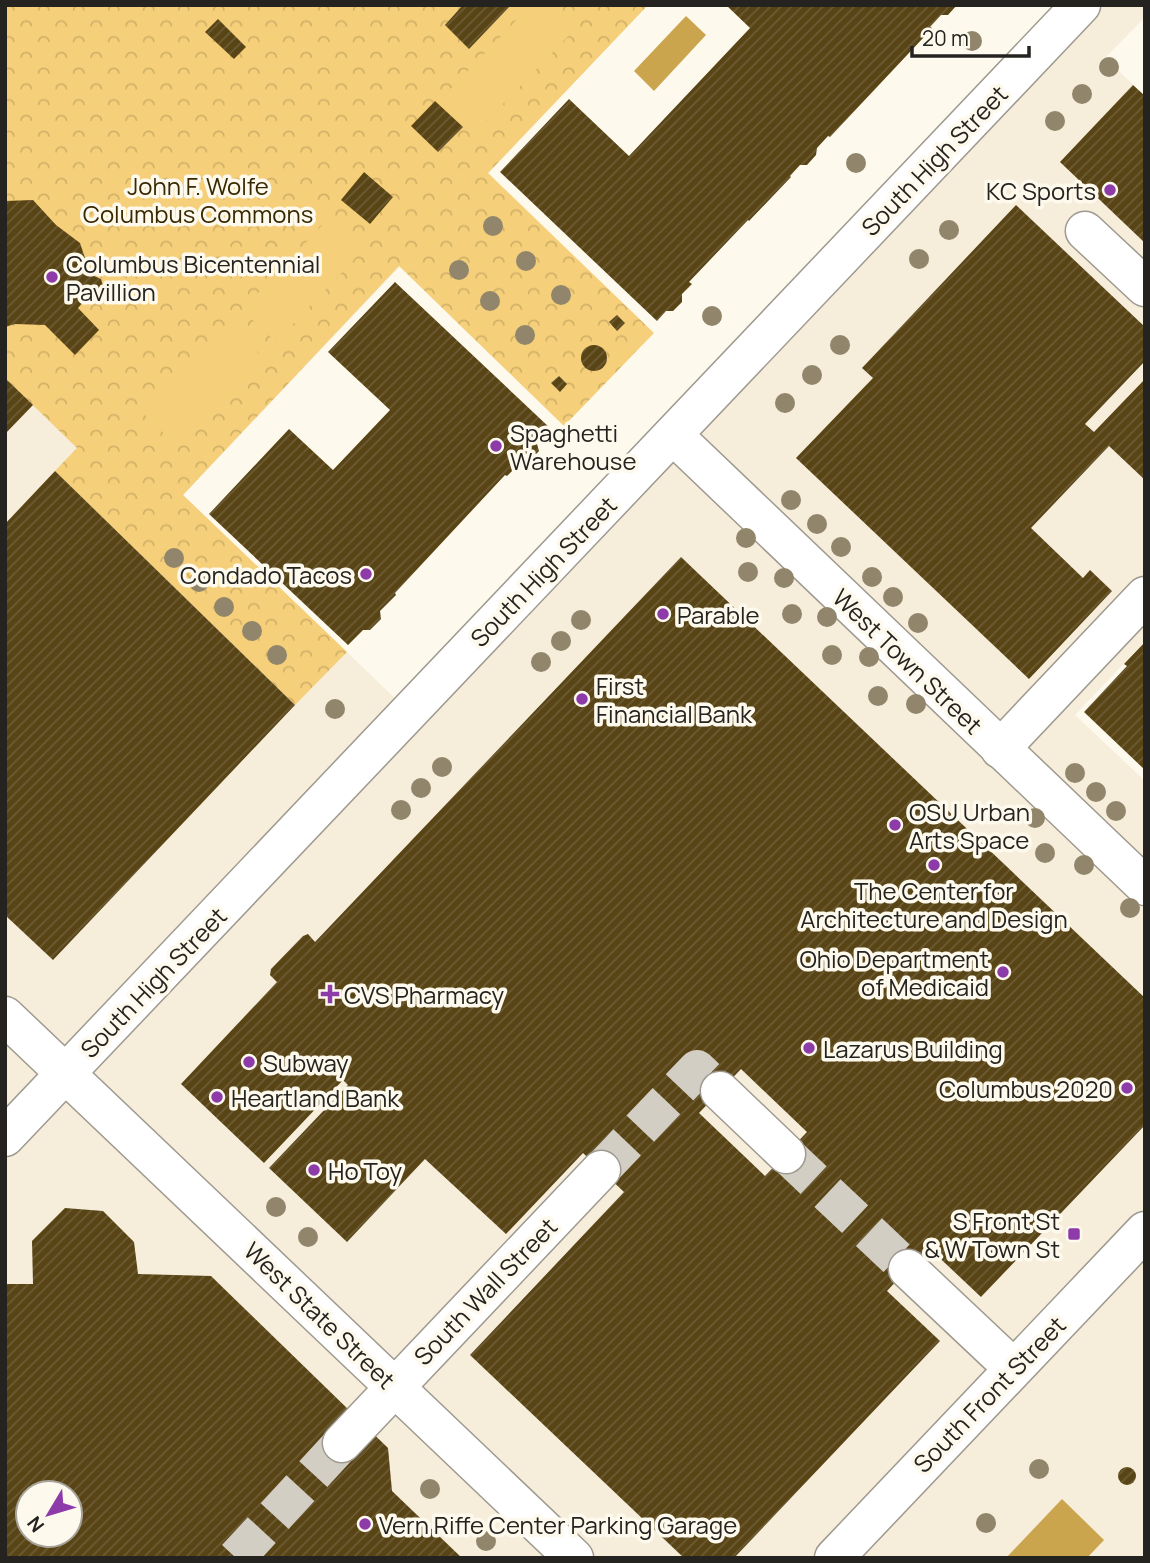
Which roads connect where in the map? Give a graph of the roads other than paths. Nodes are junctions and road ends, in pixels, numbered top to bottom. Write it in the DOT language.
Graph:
graph roads {
  1 [pos="1081,5"];
  2 [pos="1085,231"];
  3 [pos="1145,287"];
  4 [pos="673,435"];
  5 [pos="1145,596"];
  6 [pos="1000,748"];
  7 [pos="1145,886"];
  8 [pos="5,1016"];
  9 [pos="66,1073"];
  10 [pos="720,1091"];
  11 [pos="5,1137"];
  12 [pos="786,1154"];
  13 [pos="601,1171"];
  14 [pos="1145,1231"];
  15 [pos="908,1269"];
  16 [pos="1013,1368"];
  17 [pos="395,1387"];
  18 [pos="342,1443"];
  19 [pos="574,1558"];
  20 [pos="834,1558"];
  1 -- 4 [label="street, South High Street"];
  2 -- 3 [label="street"];
  4 -- 6 [label="street, West Town Street"];
  4 -- 9 [label="street, South High Street"];
  5 -- 6 [label="street"];
  6 -- 7 [label="street, West Town Street"];
  8 -- 9 [label="street, West State Street"];
  9 -- 11 [label="street, South High Street"];
  9 -- 17 [label="street, West State Street"];
  10 -- 12 [label="street"];
  13 -- 17 [label="street, South Wall Street"];
  14 -- 16 [label="street, South Front Street"];
  15 -- 16 [label="street"];
  16 -- 20 [label="street, South Front Street"];
  17 -- 18 [label="street, South Wall Street"];
  17 -- 19 [label="street, West State Street"];
}
